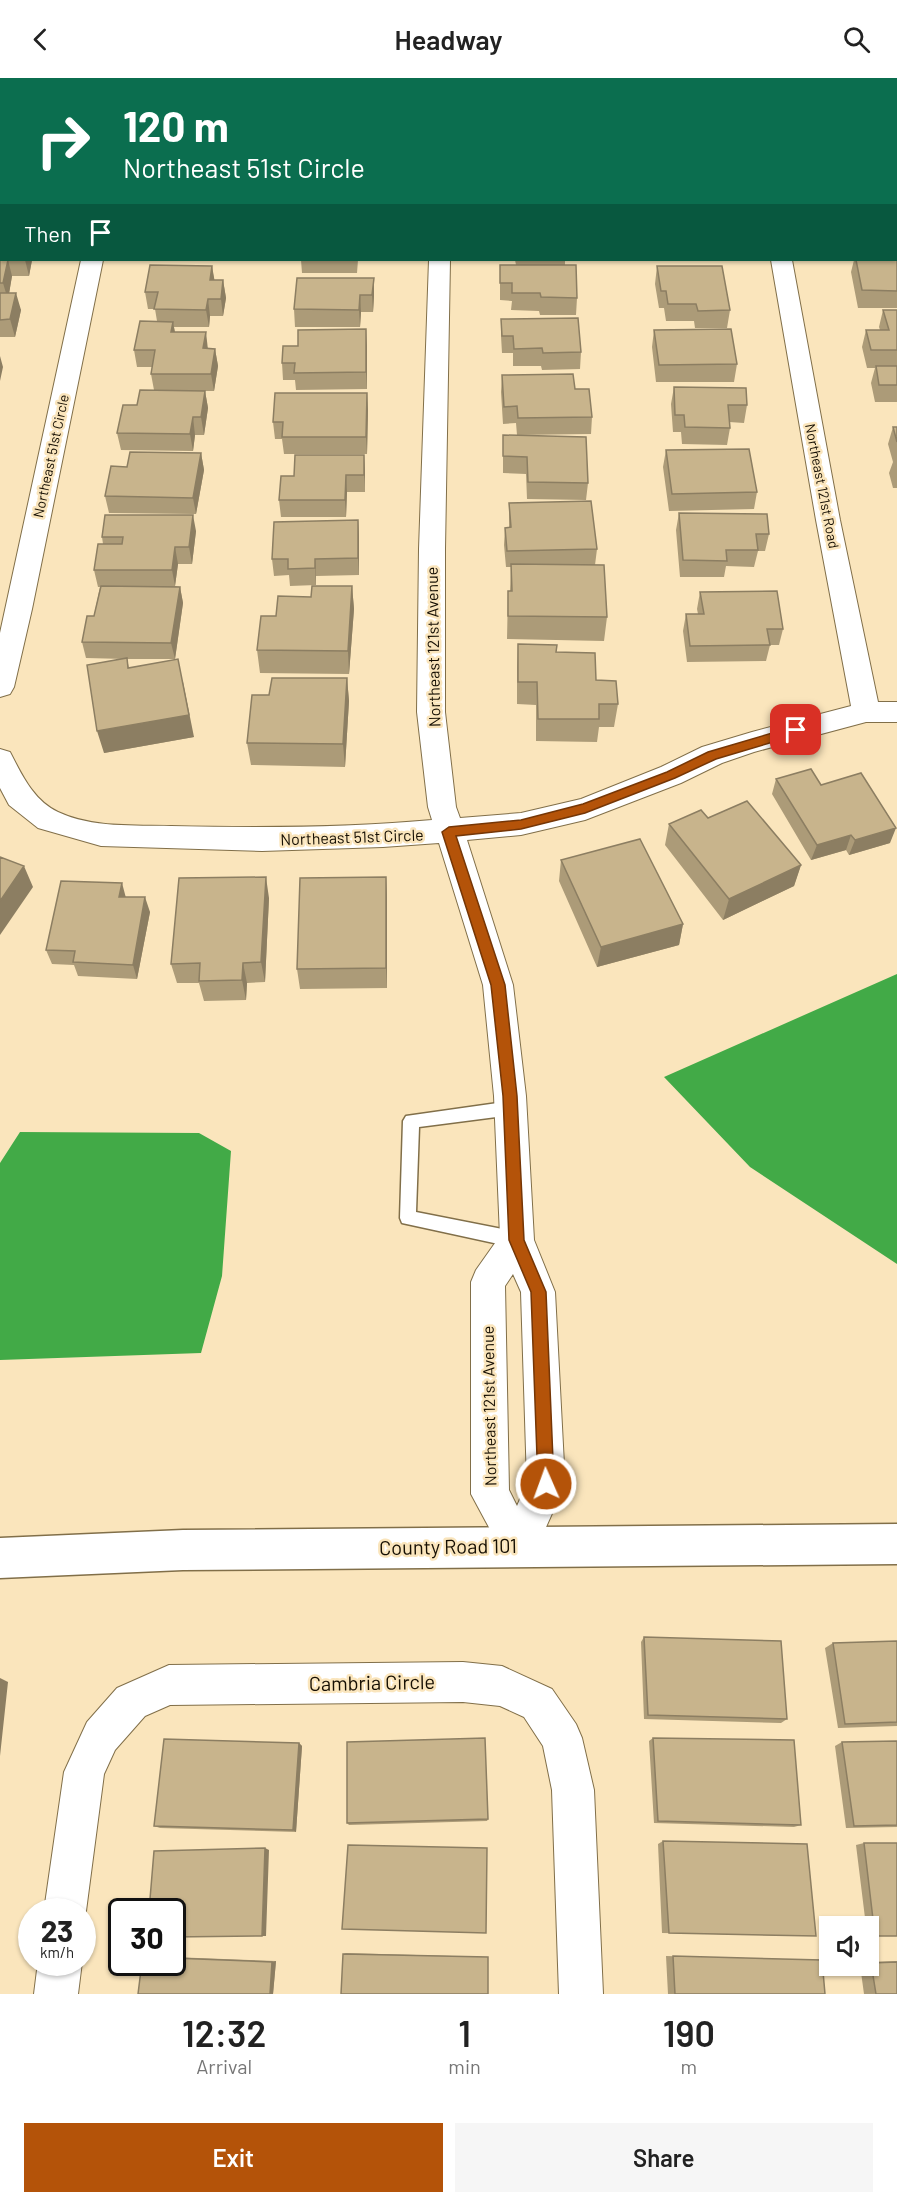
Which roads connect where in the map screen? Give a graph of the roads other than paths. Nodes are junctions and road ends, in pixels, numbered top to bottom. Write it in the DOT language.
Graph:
graph roads {
  1 [pos="92,261"];
  2 [pos="439,261"];
  3 [pos="781,261"];
  4 [pos="0,687"];
  5 [pos="866,712"];
  6 [pos="897,712"];
  7 [pos="0,760"];
  8 [pos="449,832"];
  9 [pos="511,1108"];
  10 [pos="517,1240"];
  11 [pos="897,1544"];
  12 [pos="519,1546"];
  13 [pos="0,1558"];
  14 [pos="67,1898"];
  15 [pos="58,1976"];
  16 [pos="56,1994"];
  17 [pos="581,1994"];
  1 -- 4 [label="street, Northeast 51st Circle"];
  2 -- 8 [label="street, Northeast 121st Avenue"];
  3 -- 5 [label="street, Northeast 121st Road"];
  5 -- 6 [label="street, Northeast 51st Circle"];
  5 -- 8 [label="street, Northeast 51st Circle"];
  7 -- 8 [label="street, Northeast 51st Circle"];
  8 -- 9 [label="street, Northeast 121st Avenue"];
  9 -- 10 [label="street, Northeast 121st Avenue"];
  9 -- 10 [label="lane"];
  10 -- 12 [label="street, Northeast 121st Avenue"];
  10 -- 12 [label="street, Northeast 121st Avenue"];
  11 -- 12 [label="street, County Road 101"];
  12 -- 13 [label="street, County Road 101"];
  14 -- 17 [label="street, Cambria Circle"];
  15 -- 16 [label="street"];
}
